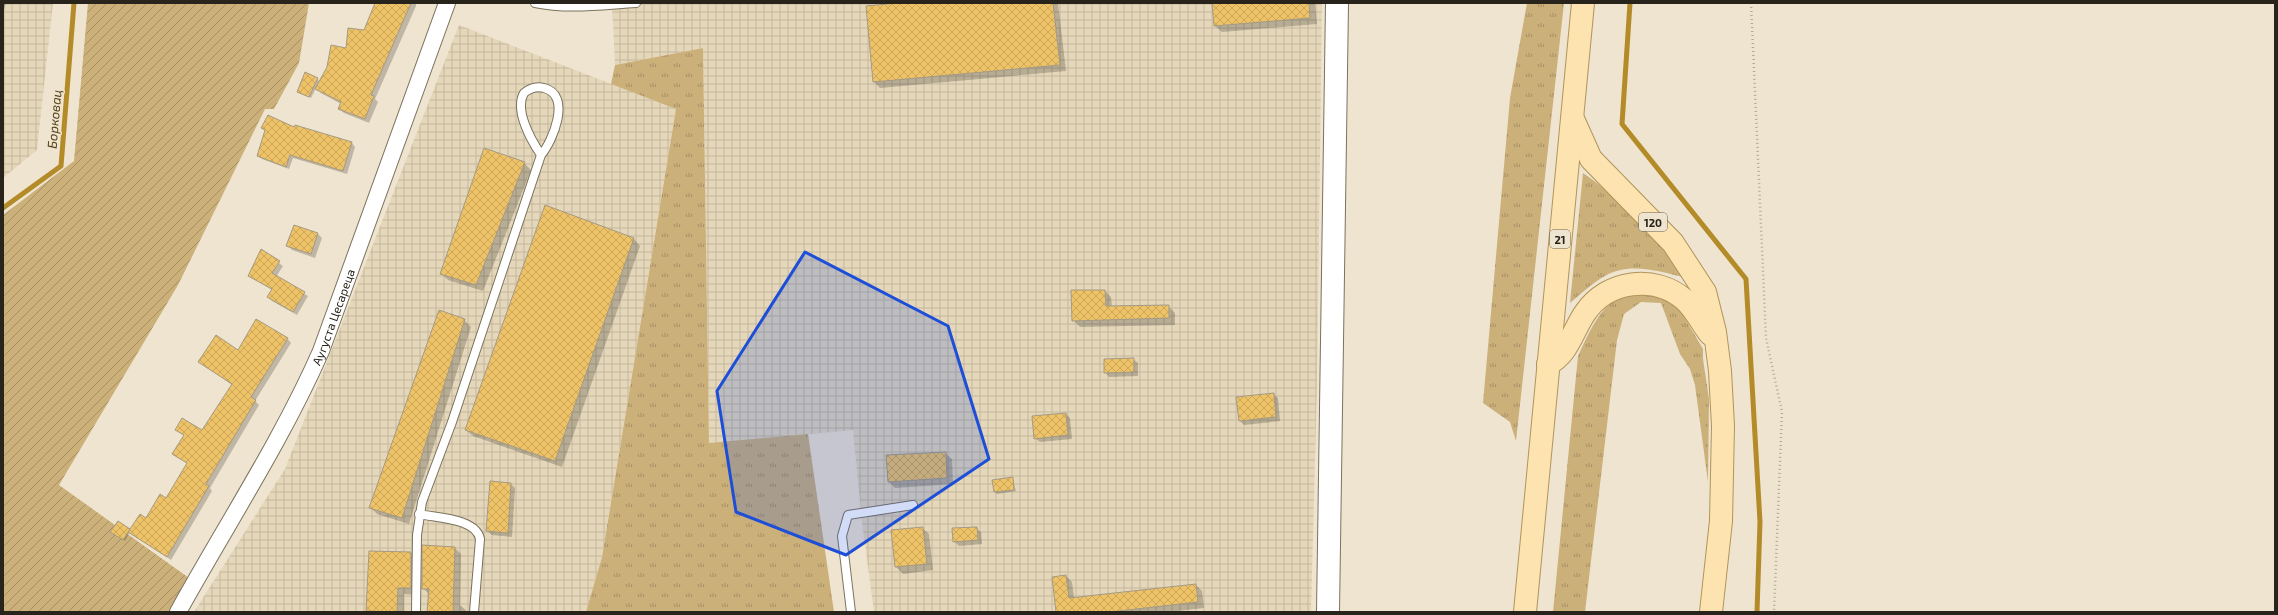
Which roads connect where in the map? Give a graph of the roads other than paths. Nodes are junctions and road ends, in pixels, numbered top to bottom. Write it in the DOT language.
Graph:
graph roads {
  1 [pos="448,3"];
  2 [pos="535,3"];
  3 [pos="636,3"];
  4 [pos="1337,3"];
  5 [pos="1583,3"];
  6 [pos="1572,115"];
  7 [pos="541,155"];
  8 [pos="1714,340"];
  9 [pos="1548,364"];
  10 [pos="913,505"];
  11 [pos="419,514"];
  12 [pos="178,612"];
  13 [pos="416,612"];
  14 [pos="474,612"];
  15 [pos="851,612"];
  16 [pos="1328,612"];
  17 [pos="1525,612"];
  18 [pos="1711,612"];
  1 -- 12 [label="street, Аугуста Цесареца"];
  2 -- 3 [label="lane"];
  4 -- 16 [label="main road"];
  5 -- 6 [label="main road, 21"];
  6 -- 8 [label="main road, 120"];
  6 -- 9 [label="main road, 21"];
  7 -- 7 [label="lane"];
  7 -- 11 [label="lane"];
  8 -- 9 [label="main road"];
  8 -- 18 [label="main road, 120"];
  9 -- 17 [label="main road, 21"];
  10 -- 15 [label="lane"];
  11 -- 13 [label="lane"];
  11 -- 14 [label="lane"];
}
